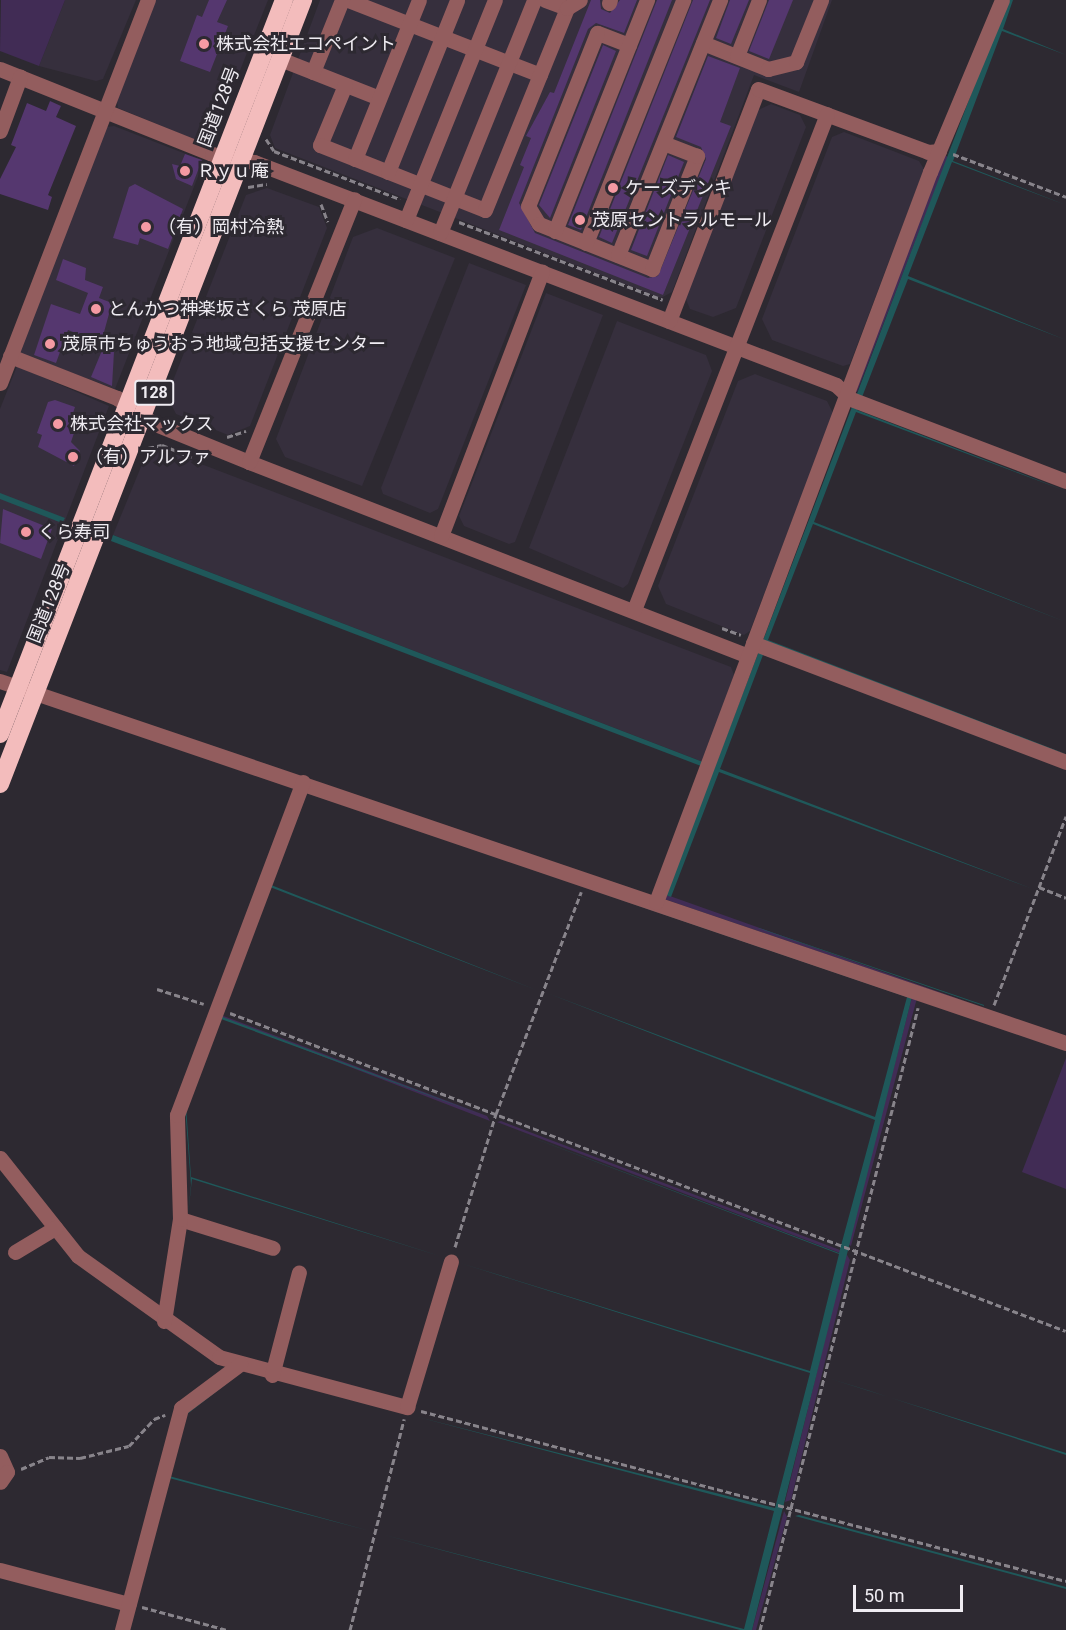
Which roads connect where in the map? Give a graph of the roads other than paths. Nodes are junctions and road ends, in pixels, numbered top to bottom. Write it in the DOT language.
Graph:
graph roads {
  1 [pos="148,0"];
  2 [pos="284,0"];
  3 [pos="303,0"];
  4 [pos="342,0"];
  5 [pos="348,0"];
  6 [pos="419,0"];
  7 [pos="457,0"];
  8 [pos="495,0"];
  9 [pos="534,0"];
  10 [pos="545,0"];
  11 [pos="647,0"];
  12 [pos="682,0"];
  13 [pos="720,0"];
  14 [pos="759,0"];
  15 [pos="821,0"];
  16 [pos="1002,0"];
  17 [pos="573,4"];
  18 [pos="377,5"];
  19 [pos="409,24"];
  20 [pos="442,37"];
  21 [pos="703,43"];
  22 [pos="629,45"];
  23 [pos="475,50"];
  24 [pos="736,56"];
  25 [pos="280,59"];
  26 [pos="508,63"];
  27 [pos="0,69"];
  28 [pos="313,72"];
  29 [pos="540,75"];
  30 [pos="20,77"];
  31 [pos="345,85"];
  32 [pos="379,98"];
  33 [pos="104,111"];
  34 [pos="827,114"];
  35 [pos="0,130"];
  36 [pos="663,142"];
  37 [pos="939,151"];
  38 [pos="222,157"];
  39 [pos="355,159"];
  40 [pos="241,160"];
  41 [pos="388,172"];
  42 [pos="420,184"];
  43 [pos="454,198"];
  44 [pos="354,200"];
  45 [pos="406,220"];
  46 [pos="555,231"];
  47 [pos="440,233"];
  48 [pos="586,243"];
  49 [pos="618,255"];
  50 [pos="543,272"];
  51 [pos="669,321"];
  52 [pos="737,348"];
  53 [pos="10,356"];
  54 [pos="0,383"];
  55 [pos="847,393"];
  56 [pos="128,405"];
  57 [pos="145,418"];
  58 [pos="249,462"];
  59 [pos="1066,481"];
  60 [pos="441,536"];
  61 [pos="634,610"];
  62 [pos="751,649"];
  63 [pos="0,681"];
  64 [pos="27,690"];
  65 [pos="0,734"];
  66 [pos="1066,762"];
  67 [pos="303,782"];
  68 [pos="0,784"];
  69 [pos="656,902"];
  70 [pos="1066,1043"];
  71 [pos="0,1158"];
  72 [pos="180,1219"];
  73 [pos="55,1228"];
  74 [pos="273,1248"];
  75 [pos="15,1252"];
  76 [pos="451,1261"];
  77 [pos="299,1272"];
  78 [pos="164,1321"];
  79 [pos="240,1365"];
  80 [pos="272,1375"];
  81 [pos="0,1456"];
  82 [pos="3,1479"];
  83 [pos="0,1570"];
  84 [pos="129,1604"];
  85 [pos="122,1630"];
  1 -- 33 [label="street"];
  2 -- 38 [label="highway, 国道128号 / 128"];
  3 -- 25 [label="highway, 国道128号 / 128"];
  4 -- 28 [label="street"];
  5 -- 18 [label="street"];
  6 -- 19 [label="street"];
  7 -- 20 [label="street"];
  8 -- 23 [label="street"];
  9 -- 26 [label="street"];
  10 -- 17 [label="street"];
  11 -- 22 [label="street"];
  12 -- 48 [label="street"];
  13 -- 21 [label="street"];
  14 -- 24 [label="street"];
  15 -- 24 [label="street"];
  16 -- 37 [label="street"];
  17 -- 29 [label="street"];
  18 -- 19 [label="street"];
  19 -- 20 [label="street"];
  19 -- 32 [label="street"];
  20 -- 23 [label="street"];
  20 -- 41 [label="street"];
  21 -- 24 [label="street"];
  21 -- 36 [label="street"];
  22 -- 46 [label="street"];
  22 -- 46 [label="street"];
  23 -- 26 [label="street"];
  23 -- 42 [label="street"];
  25 -- 28 [label="street"];
  25 -- 40 [label="highway, 国道128号 / 128"];
  26 -- 29 [label="street"];
  26 -- 43 [label="street"];
  27 -- 30 [label="street"];
  28 -- 31 [label="street"];
  29 -- 43 [label="street"];
  30 -- 33 [label="street"];
  30 -- 35 [label="street"];
  31 -- 32 [label="street"];
  31 -- 39 [label="street"];
  32 -- 39 [label="street"];
  33 -- 38 [label="street"];
  33 -- 53 [label="street"];
  34 -- 37 [label="street"];
  34 -- 51 [label="street"];
  34 -- 52 [label="street"];
  36 -- 49 [label="street"];
  36 -- 49 [label="street"];
  37 -- 55 [label="street"];
  38 -- 40 [label="street"];
  38 -- 56 [label="highway, 国道128号 / 128"];
  39 -- 41 [label="street"];
  40 -- 44 [label="street"];
  40 -- 57 [label="highway, 国道128号 / 128"];
  41 -- 42 [label="street"];
  42 -- 43 [label="street"];
  42 -- 45 [label="street"];
  43 -- 47 [label="street"];
  44 -- 45 [label="street"];
  44 -- 58 [label="street"];
  45 -- 47 [label="street"];
  46 -- 48 [label="street"];
  47 -- 50 [label="street"];
  48 -- 49 [label="street"];
  50 -- 51 [label="street"];
  50 -- 60 [label="street"];
  51 -- 52 [label="street"];
  52 -- 55 [label="street"];
  52 -- 61 [label="street"];
  53 -- 54 [label="street"];
  53 -- 56 [label="street"];
  55 -- 59 [label="street"];
  55 -- 62 [label="street"];
  56 -- 57 [label="street"];
  56 -- 64 [label="highway, 国道128号 / 128"];
  57 -- 58 [label="street"];
  57 -- 64 [label="highway, 国道128号 / 128"];
  58 -- 60 [label="street"];
  60 -- 61 [label="street"];
  61 -- 62 [label="street"];
  62 -- 66 [label="street"];
  62 -- 69 [label="street"];
  63 -- 64 [label="street"];
  64 -- 65 [label="highway, 国道128号 / 128"];
  64 -- 67 [label="street"];
  64 -- 68 [label="highway, 国道128号 / 128"];
  67 -- 69 [label="street"];
  67 -- 72 [label="street"];
  69 -- 70 [label="street"];
  71 -- 73 [label="street"];
  72 -- 74 [label="street"];
  72 -- 78 [label="street"];
  73 -- 75 [label="street"];
  73 -- 78 [label="street"];
  76 -- 80 [label="street"];
  77 -- 80 [label="street"];
  78 -- 79 [label="street"];
  79 -- 80 [label="street"];
  79 -- 84 [label="street"];
  81 -- 82 [label="street"];
  83 -- 84 [label="street"];
  84 -- 85 [label="street"];
}
